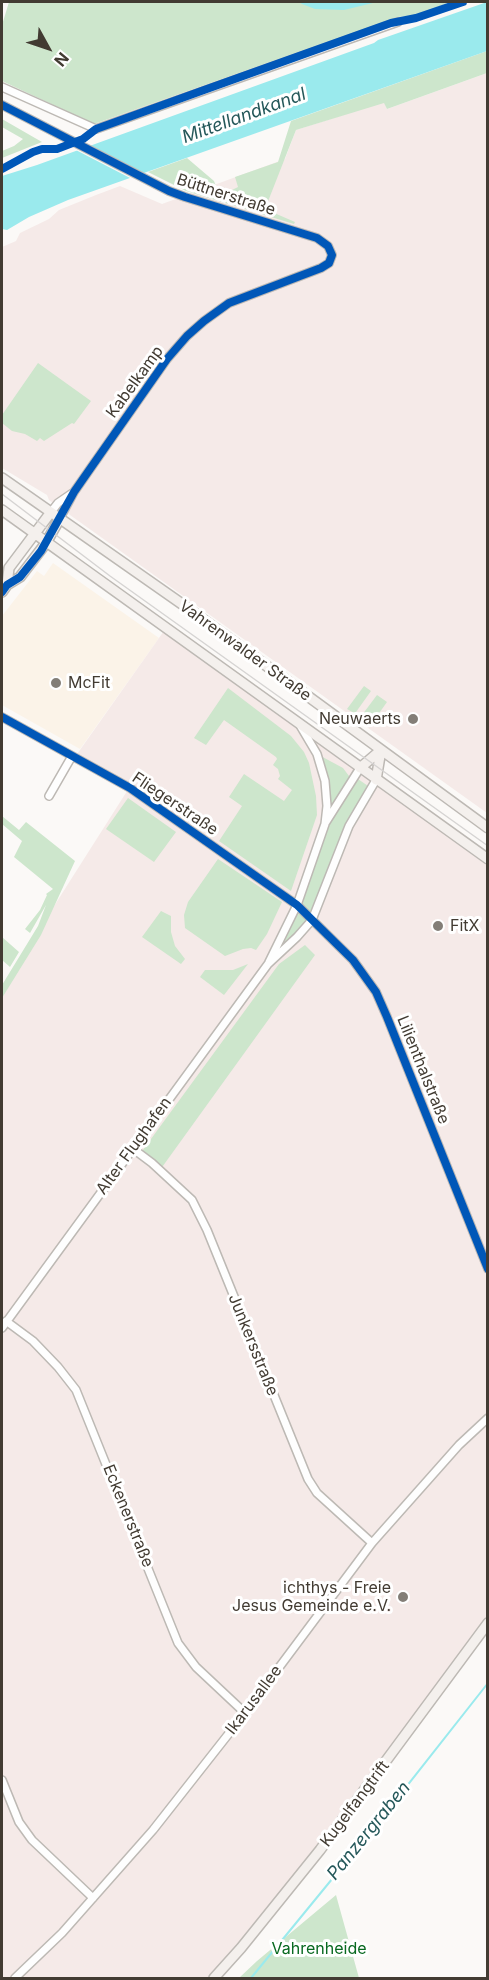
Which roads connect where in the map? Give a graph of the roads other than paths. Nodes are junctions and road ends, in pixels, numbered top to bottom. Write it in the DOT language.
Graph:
graph roads {
  1 [pos="398,22"];
  2 [pos="2,87"];
  3 [pos="2,105"];
  4 [pos="317,238"];
  5 [pos="2,478"];
  6 [pos="74,492"];
  7 [pos="2,510"];
  8 [pos="51,512"];
  9 [pos="60,518"];
  10 [pos="35,534"];
  11 [pos="46,543"];
  12 [pos="4,588"];
  13 [pos="2,717"];
  14 [pos="300,726"];
  15 [pos="381,750"];
  16 [pos="72,756"];
  17 [pos="360,768"];
  18 [pos="376,780"];
  19 [pos="49,796"];
  20 [pos="325,824"];
  21 [pos="488,828"];
  22 [pos="488,859"];
  23 [pos="297,905"];
  24 [pos="312,920"];
  25 [pos="268,964"];
  26 [pos="132,1148"];
  27 [pos="488,1269"];
  28 [pos="4,1324"];
  29 [pos="488,1418"];
  30 [pos="372,1543"];
  31 [pos="488,1623"];
  32 [pos="245,1713"];
  33 [pos="2,1780"];
  34 [pos="93,1898"];
  35 [pos="15,1978"];
  36 [pos="214,1978"];
  1 -- 2 [label="street"];
  3 -- 4 [label="street, Büttnerstraße"];
  4 -- 6 [label="street, Kabelkamp"];
  5 -- 8 [label="main road, Vahrenwalder Straße"];
  6 -- 8 [label="street, Kabelkamp"];
  6 -- 9 [label="street, Kabelkamp"];
  7 -- 10 [label="main road, Vahrenwalder Straße"];
  8 -- 9 [label="main road, Vahrenwalder Straße"];
  8 -- 10 [label="main road"];
  9 -- 11 [label="main road"];
  9 -- 15 [label="main road, Vahrenwalder Straße"];
  10 -- 11 [label="main road, Vahrenwalder Straße"];
  10 -- 12 [label="main road"];
  11 -- 12 [label="main road"];
  11 -- 14 [label="main road, Vahrenwalder Straße"];
  13 -- 16 [label="street, Fliegerstraße"];
  14 -- 17 [label="main road, Vahrenwalder Straße"];
  14 -- 20 [label="street, Alter Flughafen"];
  15 -- 17 [label="main road"];
  15 -- 18 [label="main road"];
  15 -- 21 [label="main road, Vahrenwalder Straße"];
  16 -- 19 [label="street"];
  16 -- 23 [label="street, Fliegerstraße"];
  17 -- 18 [label="main road, Vahrenwalder Straße"];
  17 -- 20 [label="street, Alter Flughafen"];
  18 -- 22 [label="main road, Vahrenwalder Straße"];
  18 -- 24 [label="street, Alter Flughafen"];
  20 -- 23 [label="street, Alter Flughafen"];
  23 -- 24 [label="street, Lilienthalstraße"];
  23 -- 25 [label="street, Alter Flughafen"];
  24 -- 25 [label="street, Alter Flughafen"];
  24 -- 27 [label="street, Lilienthalstraße"];
  25 -- 26 [label="street, Alter Flughafen"];
  26 -- 28 [label="street, Alter Flughafen"];
  26 -- 30 [label="street, Junkersstraße"];
  28 -- 32 [label="street, Eckenerstraße"];
  29 -- 30 [label="street, Ikarusallee"];
  30 -- 32 [label="street, Ikarusallee"];
  31 -- 36 [label="main road, Kugelfangtrift"];
  32 -- 34 [label="street, Ikarusallee"];
  33 -- 34 [label="street"];
  34 -- 35 [label="street, Ikarusallee"];
}
